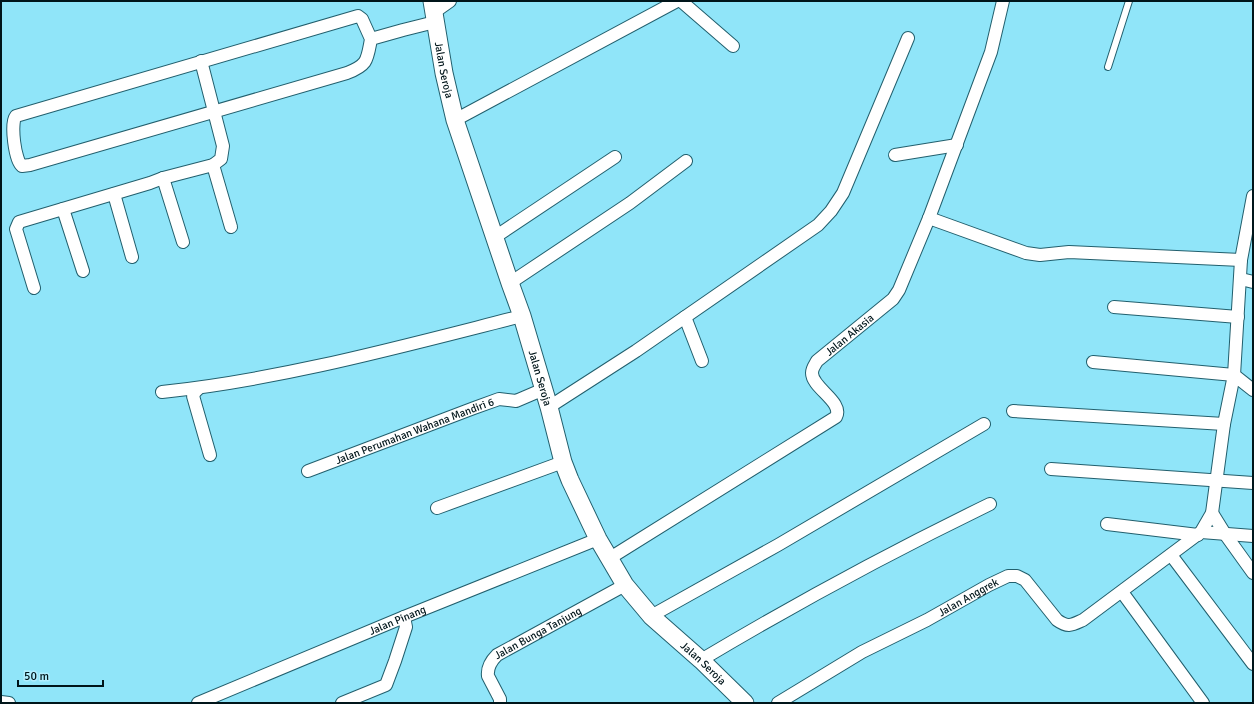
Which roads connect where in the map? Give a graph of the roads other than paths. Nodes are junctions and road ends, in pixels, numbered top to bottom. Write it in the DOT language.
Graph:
graph roads {
  1 [pos="450,1"];
  2 [pos="677,1"];
  3 [pos="681,1"];
  4 [pos="1002,1"];
  5 [pos="1129,1"];
  6 [pos="433,12"];
  7 [pos="908,38"];
  8 [pos="371,39"];
  9 [pos="733,46"];
  10 [pos="201,61"];
  11 [pos="1108,67"];
  12 [pos="215,112"];
  13 [pos="455,120"];
  14 [pos="956,145"];
  15 [pos="895,155"];
  16 [pos="615,157"];
  17 [pos="686,161"];
  18 [pos="213,165"];
  19 [pos="163,178"];
  20 [pos="114,194"];
  21 [pos="1253,196"];
  22 [pos="63,209"];
  23 [pos="930,218"];
  24 [pos="231,227"];
  25 [pos="495,238"];
  26 [pos="183,242"];
  27 [pos="132,257"];
  28 [pos="1241,260"];
  29 [pos="84,271"];
  30 [pos="1241,279"];
  31 [pos="1253,282"];
  32 [pos="510,283"];
  33 [pos="34,288"];
  34 [pos="1114,307"];
  35 [pos="522,316"];
  36 [pos="685,317"];
  37 [pos="1238,317"];
  38 [pos="702,361"];
  39 [pos="1093,362"];
  40 [pos="1234,375"];
  41 [pos="199,388"];
  42 [pos="544,389"];
  43 [pos="1253,390"];
  44 [pos="162,392"];
  45 [pos="549,407"];
  46 [pos="1013,411"];
  47 [pos="984,424"];
  48 [pos="1224,424"];
  49 [pos="210,455"];
  50 [pos="562,462"];
  51 [pos="1051,469"];
  52 [pos="308,471"];
  53 [pos="1217,481"];
  54 [pos="1253,484"];
  55 [pos="990,504"];
  56 [pos="437,508"];
  57 [pos="1212,513"];
  58 [pos="1107,524"];
  59 [pos="1200,534"];
  60 [pos="1225,534"];
  61 [pos="1253,536"];
  62 [pos="598,539"];
  63 [pos="1171,555"];
  64 [pos="610,558"];
  65 [pos="1253,573"];
  66 [pos="625,585"];
  67 [pos="1122,592"];
  68 [pos="651,616"];
  69 [pos="404,617"];
  70 [pos="702,660"];
  71 [pos="1253,664"];
  72 [pos="1,702"];
  73 [pos="10,703"];
  74 [pos="198,703"];
  75 [pos="342,703"];
  76 [pos="500,703"];
  77 [pos="746,703"];
  78 [pos="778,703"];
  79 [pos="1203,703"];
  1 -- 6 [label="street"];
  2 -- 13 [label="street"];
  3 -- 9 [label="street"];
  4 -- 14 [label="street, Jalan Akasia"];
  5 -- 11 [label="lane"];
  6 -- 8 [label="street"];
  6 -- 13 [label="street, Jalan Seroja"];
  7 -- 36 [label="street"];
  8 -- 10 [label="street"];
  8 -- 12 [label="street"];
  10 -- 12 [label="street"];
  10 -- 12 [label="street"];
  12 -- 18 [label="street"];
  13 -- 25 [label="street, Jalan Seroja"];
  14 -- 15 [label="street"];
  14 -- 23 [label="street, Jalan Akasia"];
  16 -- 25 [label="street"];
  17 -- 32 [label="street"];
  18 -- 19 [label="street"];
  18 -- 24 [label="street"];
  19 -- 20 [label="street"];
  19 -- 26 [label="street"];
  20 -- 22 [label="street"];
  20 -- 27 [label="street"];
  21 -- 28 [label="street"];
  22 -- 29 [label="street"];
  22 -- 33 [label="street"];
  23 -- 28 [label="street"];
  23 -- 64 [label="street, Jalan Akasia"];
  25 -- 32 [label="street, Jalan Seroja"];
  28 -- 30 [label="street"];
  30 -- 31 [label="street"];
  30 -- 37 [label="street"];
  32 -- 35 [label="street, Jalan Seroja"];
  34 -- 37 [label="street"];
  35 -- 41 [label="street"];
  35 -- 42 [label="street, Jalan Seroja"];
  36 -- 38 [label="street"];
  36 -- 45 [label="street"];
  37 -- 40 [label="street"];
  39 -- 40 [label="street"];
  40 -- 43 [label="street"];
  40 -- 48 [label="street"];
  41 -- 44 [label="street"];
  41 -- 49 [label="street"];
  42 -- 45 [label="street, Jalan Seroja"];
  42 -- 52 [label="street, Jalan Perumahan Wahana Mandiri 6"];
  45 -- 50 [label="street, Jalan Seroja"];
  46 -- 48 [label="street"];
  47 -- 68 [label="street"];
  48 -- 53 [label="street"];
  50 -- 56 [label="street"];
  50 -- 62 [label="street, Jalan Seroja"];
  51 -- 53 [label="street"];
  53 -- 54 [label="street"];
  53 -- 57 [label="street"];
  55 -- 70 [label="street"];
  57 -- 59 [label="street"];
  57 -- 60 [label="street"];
  58 -- 59 [label="street"];
  59 -- 60 [label="street"];
  59 -- 63 [label="street, Jalan Anggrek"];
  60 -- 61 [label="street"];
  60 -- 65 [label="street"];
  62 -- 64 [label="street, Jalan Seroja"];
  62 -- 69 [label="street, Jalan Pinang"];
  63 -- 67 [label="street, Jalan Anggrek"];
  63 -- 71 [label="street"];
  64 -- 66 [label="street, Jalan Seroja"];
  66 -- 68 [label="street, Jalan Seroja"];
  66 -- 76 [label="street, Jalan Bunga Tanjung"];
  67 -- 78 [label="street, Jalan Anggrek"];
  67 -- 79 [label="street"];
  68 -- 70 [label="street, Jalan Seroja"];
  69 -- 74 [label="street, Jalan Pinang"];
  69 -- 75 [label="street"];
  70 -- 77 [label="street, Jalan Seroja"];
  72 -- 73 [label="street"];
}
